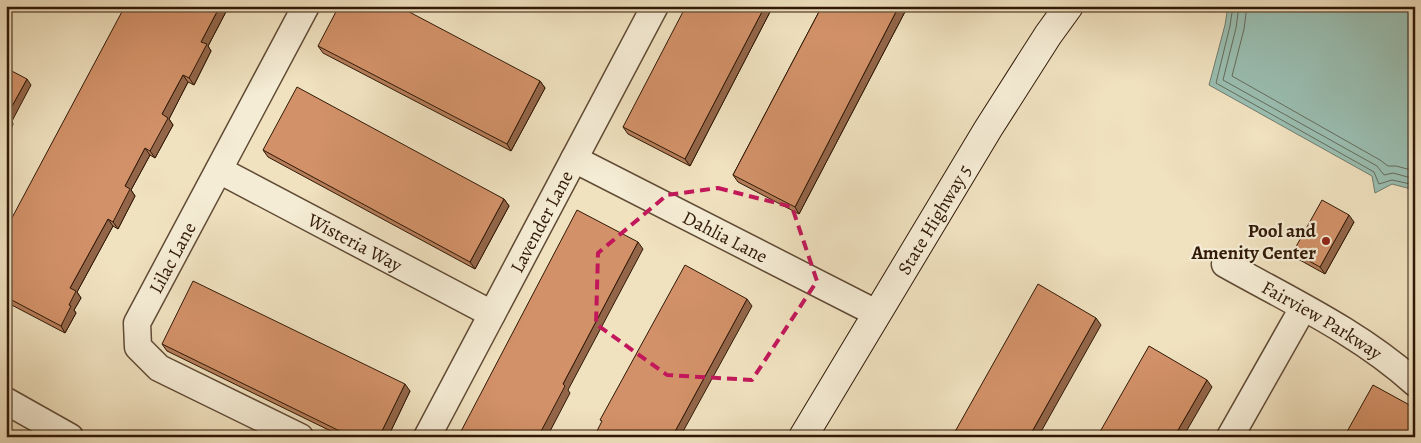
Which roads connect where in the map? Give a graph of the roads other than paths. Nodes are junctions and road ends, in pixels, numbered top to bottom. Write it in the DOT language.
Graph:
graph roads {
  1 [pos="306,6"];
  2 [pos="655,6"];
  3 [pos="1069,6"];
  4 [pos="574,159"];
  5 [pos="219,170"];
  6 [pos="1225,264"];
  7 [pos="1304,308"];
  8 [pos="876,313"];
  9 [pos="492,314"];
  10 [pos="1415,383"];
  11 [pos="6,401"];
  12 [pos="70,437"];
  13 [pos="300,437"];
  14 [pos="427,437"];
  15 [pos="803,437"];
  16 [pos="1230,437"];
  1 -- 5 [label="street, Lilac Lane"];
  2 -- 4 [label="street, Lavender Lane"];
  3 -- 8 [label="main road, State Highway 5"];
  4 -- 8 [label="street, Dahlia Lane"];
  4 -- 9 [label="street, Lavender Lane"];
  5 -- 9 [label="street, Wisteria Way"];
  5 -- 13 [label="street, Lilac Lane"];
  6 -- 7 [label="street, Fairview Parkway"];
  7 -- 10 [label="street, Fairview Parkway"];
  7 -- 16 [label="street"];
  8 -- 15 [label="main road, State Highway 5"];
  9 -- 14 [label="street, Lavender Lane"];
  11 -- 12 [label="street"];
}
